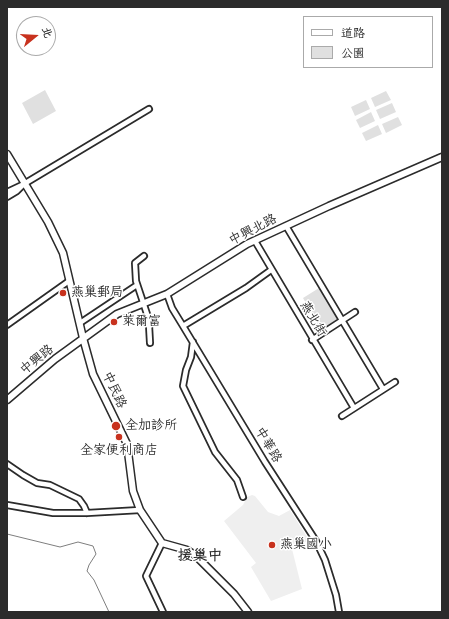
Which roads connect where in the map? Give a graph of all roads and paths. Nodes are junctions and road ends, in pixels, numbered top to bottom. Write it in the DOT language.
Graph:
graph roads {
  1 [pos="149,109"];
  2 [pos="7,154"];
  3 [pos="442,157"];
  4 [pos="7,162"];
  5 [pos="24,184"];
  6 [pos="7,192"];
  7 [pos="7,197"];
  8 [pos="286,226"];
  9 [pos="255,241"];
  10 [pos="144,256"];
  11 [pos="271,270"];
  12 [pos="69,281"];
  13 [pos="137,285"];
  14 [pos="166,294"];
  15 [pos="143,303"];
  16 [pos="356,312"];
  17 [pos="342,320"];
  18 [pos="80,323"];
  19 [pos="7,325"];
  20 [pos="182,326"];
  21 [pos="83,338"];
  22 [pos="312,340"];
  23 [pos="150,342"];
  24 [pos="193,342"];
  25 [pos="395,382"];
  26 [pos="383,389"];
  27 [pos="7,400"];
  28 [pos="354,408"];
  29 [pos="342,416"];
  30 [pos="7,464"];
  31 [pos="243,497"];
  32 [pos="7,505"];
  33 [pos="140,510"];
  34 [pos="87,513"];
  35 [pos="162,543"];
  36 [pos="164,612"];
  37 [pos="248,612"];
  38 [pos="338,612"];
  1 -- 5 [label="street"];
  2 -- 5 [label="street, 中民路"];
  3 -- 8 [label="street, 中興北路"];
  4 -- 5 [label="street, 中民路"];
  5 -- 6 [label="street"];
  5 -- 7 [label="street"];
  5 -- 12 [label="street, 中民路"];
  8 -- 9 [label="street, 中興北路"];
  8 -- 17 [label="street"];
  9 -- 11 [label="street, 燕北街"];
  9 -- 14 [label="street, 中興北路"];
  10 -- 13 [label="street"];
  11 -- 20 [label="street"];
  11 -- 22 [label="street, 燕北街"];
  12 -- 18 [label="street, 中民路"];
  12 -- 19 [label="street"];
  13 -- 15 [label="street"];
  13 -- 18 [label="street"];
  14 -- 15 [label="street, 中興北路"];
  14 -- 20 [label="street, 中華路"];
  15 -- 21 [label="street, 中興北路"];
  15 -- 23 [label="street"];
  16 -- 17 [label="street"];
  17 -- 22 [label="street"];
  17 -- 26 [label="street"];
  18 -- 21 [label="street, 中民路"];
  20 -- 24 [label="street, 中華路"];
  21 -- 27 [label="street, 中興路"];
  21 -- 33 [label="street, 中民路"];
  22 -- 28 [label="street, 燕北街"];
  24 -- 31 [label="street"];
  24 -- 38 [label="street, 中華路"];
  25 -- 26 [label="street"];
  26 -- 28 [label="street"];
  28 -- 29 [label="street"];
  30 -- 34 [label="street"];
  32 -- 34 [label="street"];
  33 -- 34 [label="street"];
  33 -- 35 [label="street, 中民路"];
  35 -- 36 [label="street"];
  35 -- 37 [label="street"];
}
